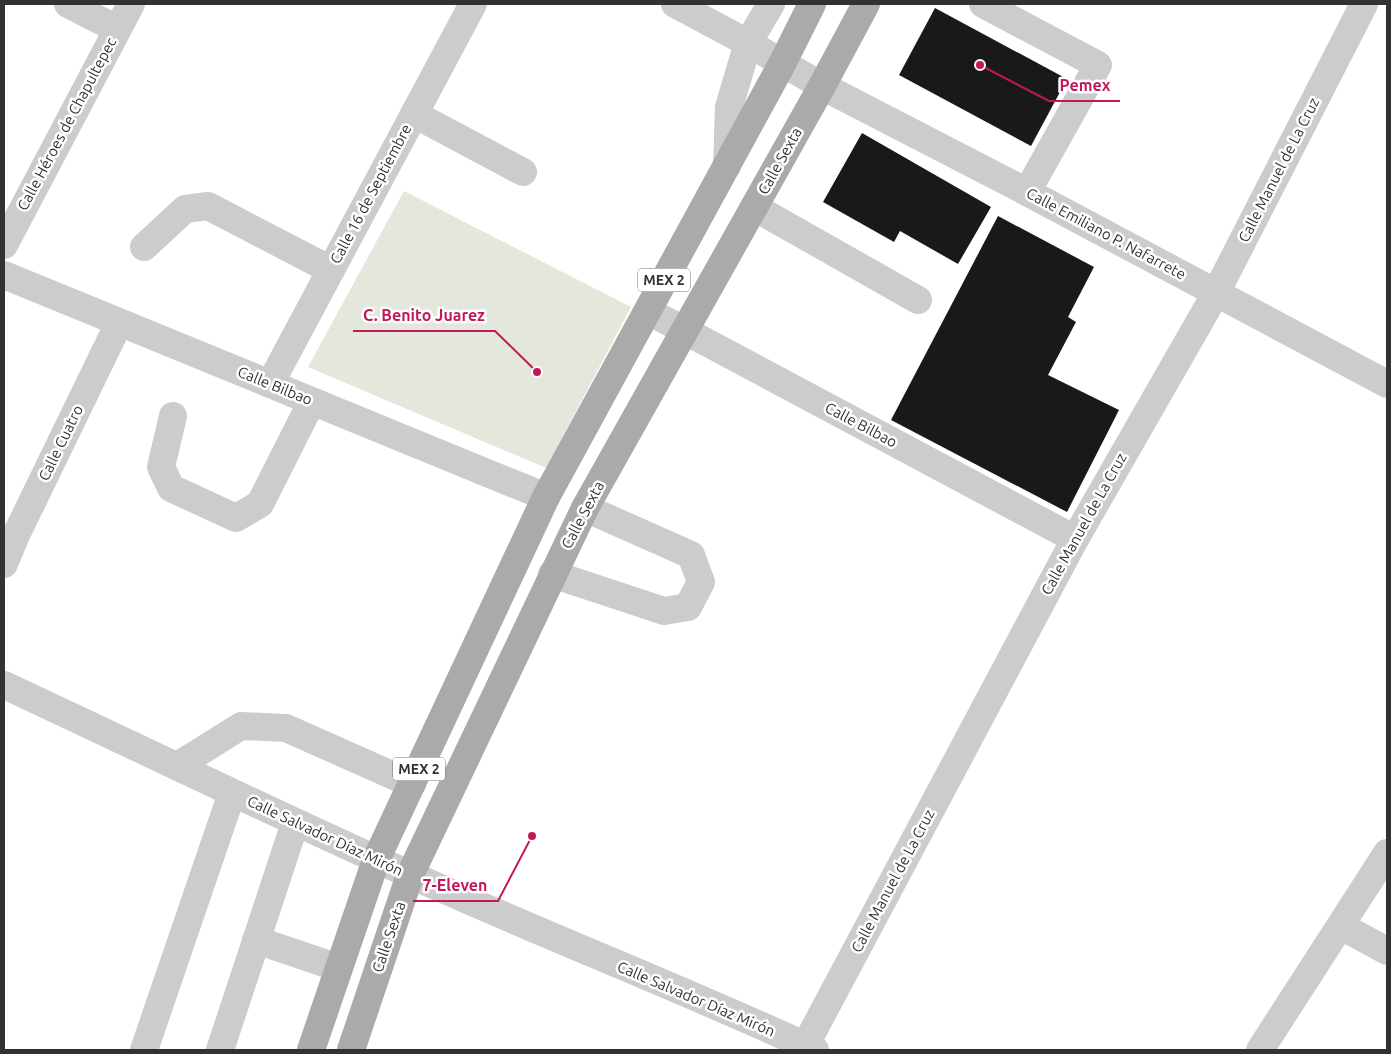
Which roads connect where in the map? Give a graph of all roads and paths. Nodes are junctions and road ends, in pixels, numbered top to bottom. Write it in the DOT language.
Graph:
graph roads {
  1 [pos="68,4"];
  2 [pos="131,4"];
  3 [pos="473,4"];
  4 [pos="675,4"];
  5 [pos="771,4"];
  6 [pos="812,4"];
  7 [pos="866,4"];
  8 [pos="982,4"];
  9 [pos="1364,4"];
  10 [pos="117,29"];
  11 [pos="748,43"];
  12 [pos="782,64"];
  13 [pos="822,86"];
  14 [pos="414,114"];
  15 [pos="727,166"];
  16 [pos="523,172"];
  17 [pos="1026,192"];
  18 [pos="754,207"];
  19 [pos="4,245"];
  20 [pos="144,247"];
  21 [pos="331,270"];
  22 [pos="4,275"];
  23 [pos="1216,293"];
  24 [pos="918,300"];
  25 [pos="648,311"];
  26 [pos="119,323"];
  27 [pos="685,331"];
  28 [pos="270,384"];
  29 [pos="1387,384"];
  30 [pos="312,401"];
  31 [pos="173,416"];
  32 [pos="546,497"];
  33 [pos="585,508"];
  34 [pos="10,532"];
  35 [pos="1075,539"];
  36 [pos="4,564"];
  37 [pos="552,574"];
  38 [pos="4,685"];
  39 [pos="177,766"];
  40 [pos="412,784"];
  41 [pos="232,792"];
  42 [pos="295,824"];
  43 [pos="1387,853"];
  44 [pos="376,860"];
  45 [pos="410,875"];
  46 [pos="1340,926"];
  47 [pos="256,940"];
  48 [pos="1387,951"];
  49 [pos="339,968"];
  50 [pos="810,1048"];
  51 [pos="144,1050"];
  52 [pos="220,1050"];
  53 [pos="311,1050"];
  54 [pos="352,1050"];
  55 [pos="1260,1050"];
  1 -- 10 [label="street"];
  2 -- 10 [label="street, Calle Héroes de Chapultepec"];
  3 -- 14 [label="street, Calle 16 de Septiembre"];
  4 -- 11 [label="street, Calle Emiliano P. Nafarrete"];
  5 -- 11 [label="street"];
  6 -- 12 [label="main road, MEX 2"];
  7 -- 13 [label="main road, Calle Sexta / MEX 2"];
  8 -- 17 [label="street"];
  9 -- 23 [label="street, Calle Manuel de La Cruz"];
  10 -- 19 [label="street, Calle Héroes de Chapultepec"];
  11 -- 12 [label="street, Calle Emiliano P. Nafarrete"];
  11 -- 15 [label="street"];
  12 -- 13 [label="street, Calle Emiliano P. Nafarrete"];
  12 -- 15 [label="main road, MEX 2"];
  13 -- 17 [label="street, Calle Emiliano P. Nafarrete"];
  13 -- 18 [label="main road, Calle Sexta / MEX 2"];
  14 -- 16 [label="street"];
  14 -- 21 [label="street, Calle 16 de Septiembre"];
  15 -- 25 [label="main road, MEX 2"];
  17 -- 23 [label="street, Calle Emiliano P. Nafarrete"];
  18 -- 24 [label="street"];
  18 -- 27 [label="main road, Calle Sexta / MEX 2"];
  20 -- 21 [label="street"];
  21 -- 28 [label="street, Calle 16 de Septiembre"];
  22 -- 26 [label="street, Calle Bilbao"];
  23 -- 29 [label="street, Calle Emiliano P. Nafarrete"];
  23 -- 35 [label="street, Calle Manuel de La Cruz"];
  25 -- 27 [label="street, Calle Bilbao"];
  25 -- 32 [label="main road, MEX 2"];
  26 -- 28 [label="street, Calle Bilbao"];
  26 -- 34 [label="street, Calle Cuatro"];
  27 -- 33 [label="main road, Calle Sexta / MEX 2"];
  27 -- 35 [label="street, Calle Bilbao"];
  28 -- 30 [label="street, Calle Bilbao"];
  30 -- 31 [label="street"];
  30 -- 32 [label="street, Calle Bilbao"];
  32 -- 40 [label="main road, MEX 2"];
  33 -- 37 [label="main road, Calle Sexta / MEX 2"];
  33 -- 37 [label="street"];
  34 -- 36 [label="street, Calle Cuatro"];
  35 -- 50 [label="street, Calle Manuel de La Cruz"];
  37 -- 45 [label="main road, Calle Sexta / MEX 2"];
  38 -- 39 [label="street, Calle Salvador Díaz Mirón"];
  39 -- 40 [label="street"];
  39 -- 41 [label="street, Calle Salvador Díaz Mirón"];
  40 -- 44 [label="main road, MEX 2"];
  41 -- 42 [label="street, Calle Salvador Díaz Mirón"];
  41 -- 51 [label="street"];
  42 -- 44 [label="street, Calle Salvador Díaz Mirón"];
  42 -- 47 [label="street"];
  43 -- 46 [label="street"];
  44 -- 45 [label="street, Calle Salvador Díaz Mirón"];
  44 -- 49 [label="main road, MEX 2"];
  45 -- 50 [label="street, Calle Salvador Díaz Mirón"];
  45 -- 54 [label="main road, Calle Sexta / MEX 2"];
  46 -- 48 [label="street"];
  46 -- 55 [label="street"];
  47 -- 49 [label="street"];
  47 -- 52 [label="street"];
  49 -- 53 [label="main road, MEX 2"];
}
